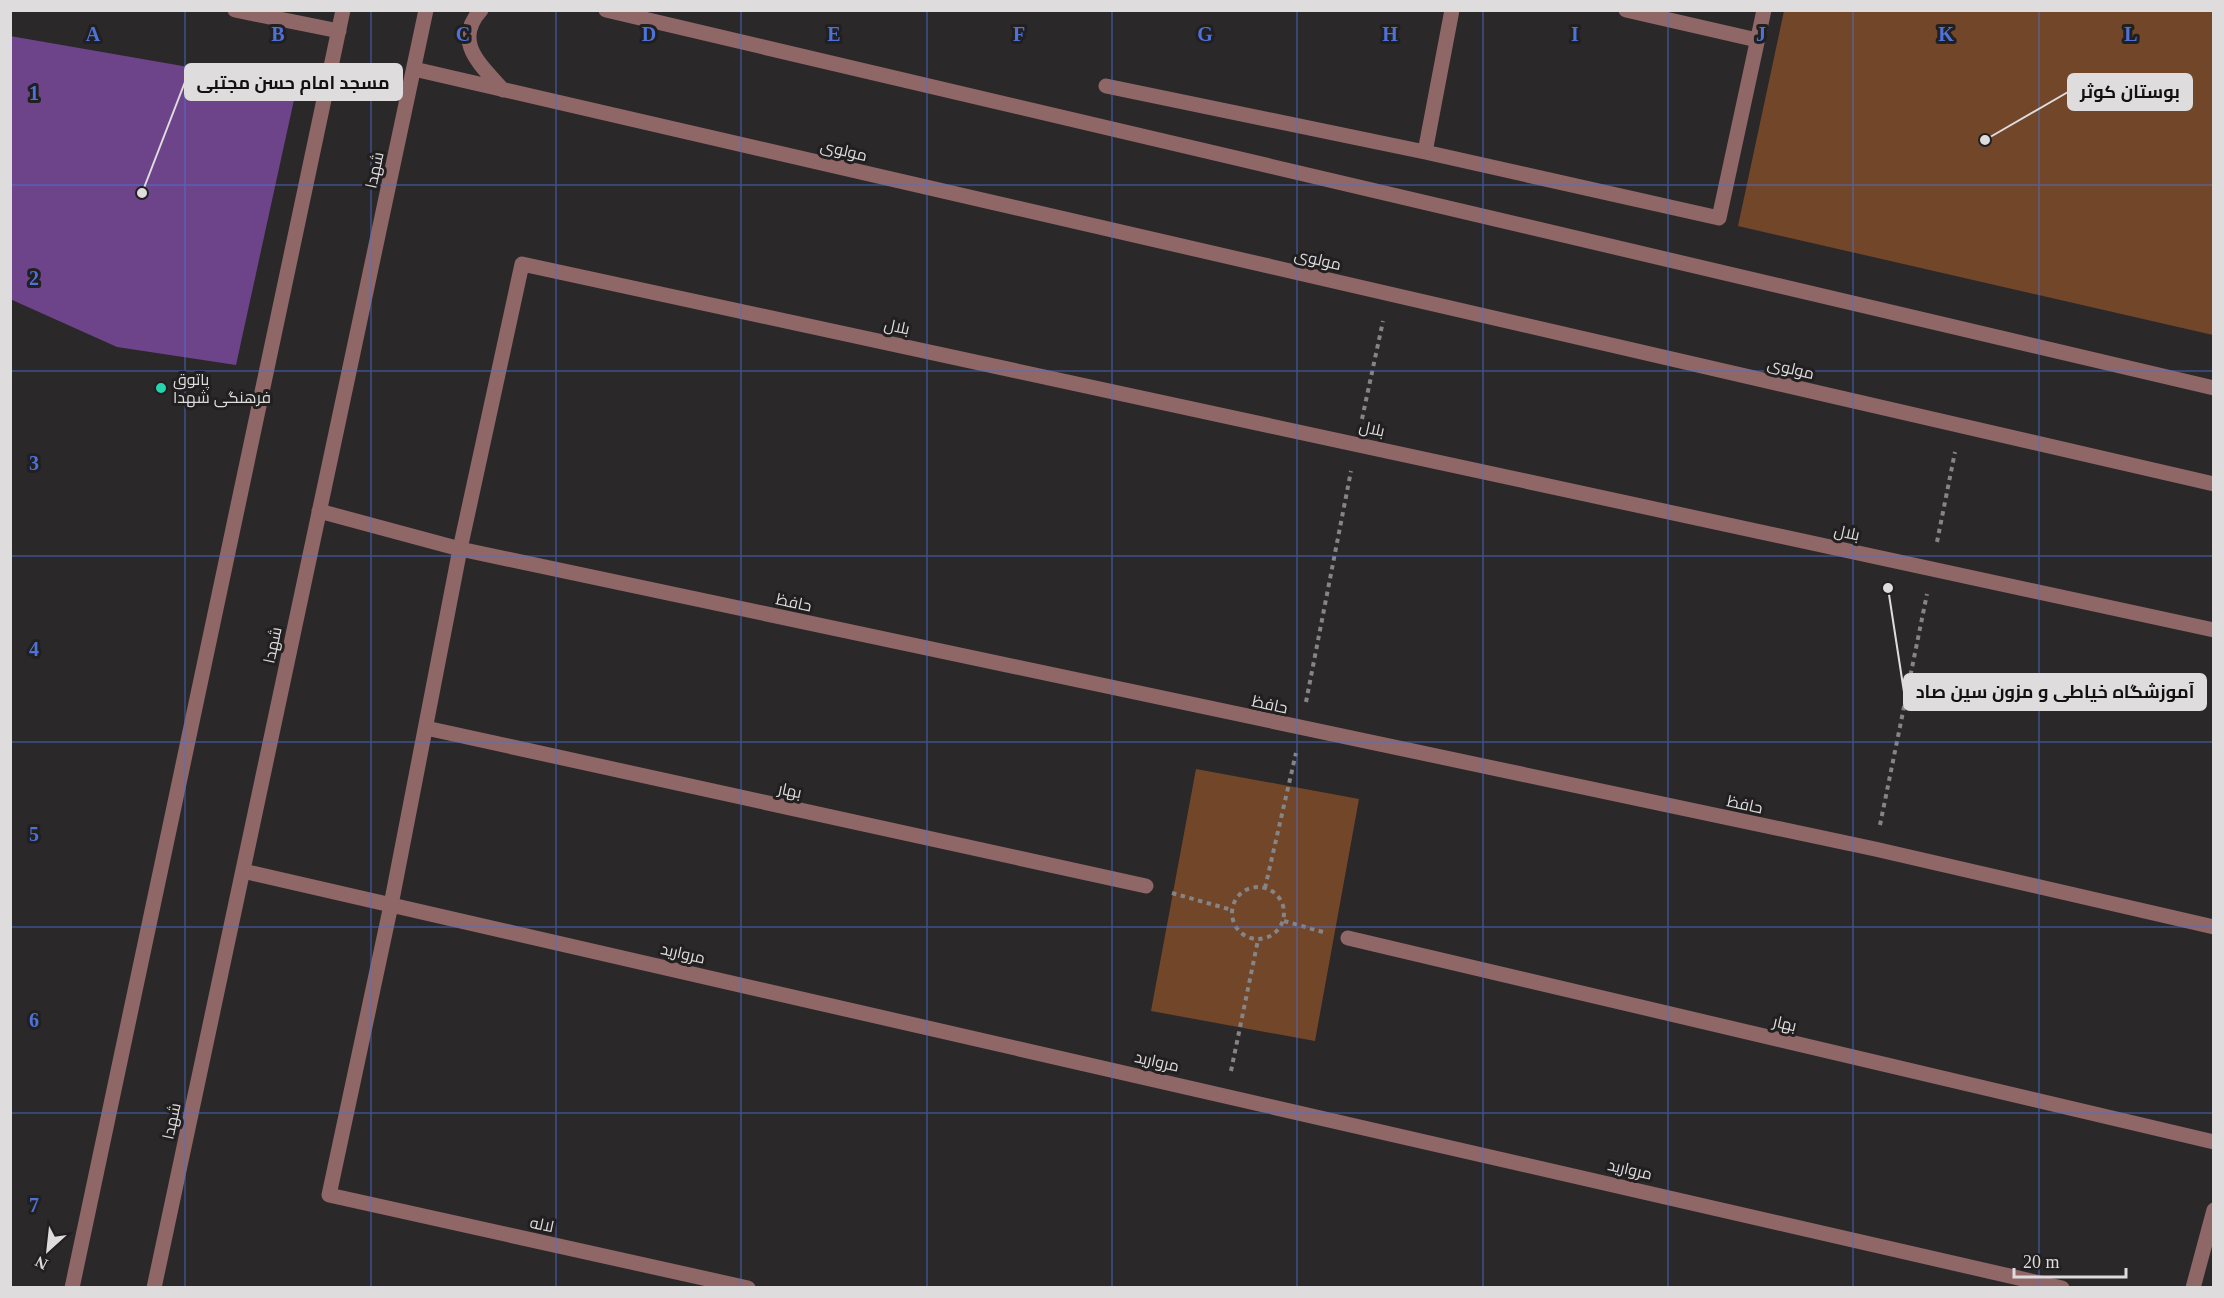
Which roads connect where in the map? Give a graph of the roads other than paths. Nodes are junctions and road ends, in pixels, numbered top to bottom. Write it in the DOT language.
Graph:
graph roads {
  1 [pos="235,10"];
  2 [pos="343,10"];
  3 [pos="426,10"];
  4 [pos="482,10"];
  5 [pos="606,10"];
  6 [pos="1452,10"];
  7 [pos="1626,10"];
  8 [pos="1764,10"];
  9 [pos="339,31"];
  10 [pos="1758,40"];
  11 [pos="414,69"];
  12 [pos="1106,86"];
  13 [pos="503,90"];
  14 [pos="1425,152"];
  15 [pos="2214,388"];
  16 [pos="2214,484"];
  17 [pos="319,511"];
  18 [pos="460,549"];
  19 [pos="2214,630"];
  20 [pos="426,728"];
  21 [pos="243,871"];
  22 [pos="1146,886"];
  23 [pos="391,905"];
  24 [pos="2214,927"];
  25 [pos="1348,938"];
  26 [pos="2214,1142"];
  27 [pos="2214,1210"];
  28 [pos="72,1287"];
  29 [pos="154,1287"];
  30 [pos="748,1287"];
  31 [pos="2062,1287"];
  32 [pos="2193,1287"];
  1 -- 9 [label="street"];
  2 -- 9 [label="street"];
  3 -- 11 [label="street, شهدا"];
  4 -- 13 [label="street"];
  5 -- 15 [label="street"];
  6 -- 14 [label="street"];
  7 -- 10 [label="street"];
  8 -- 10 [label="street"];
  9 -- 28 [label="street"];
  10 -- 14 [label="street"];
  11 -- 13 [label="street, مولوی"];
  11 -- 17 [label="street, شهدا"];
  12 -- 14 [label="street"];
  13 -- 16 [label="street, مولوی"];
  17 -- 18 [label="street, حافظ"];
  17 -- 21 [label="street, شهدا"];
  18 -- 19 [label="street, بلال"];
  18 -- 20 [label="street"];
  18 -- 24 [label="street, حافظ"];
  20 -- 22 [label="street, بهار"];
  20 -- 23 [label="street"];
  21 -- 23 [label="street, مروارید"];
  21 -- 29 [label="street, شهدا"];
  23 -- 30 [label="street, لاله"];
  23 -- 31 [label="street, مروارید"];
  25 -- 26 [label="street, بهار"];
  27 -- 32 [label="street"];
}
